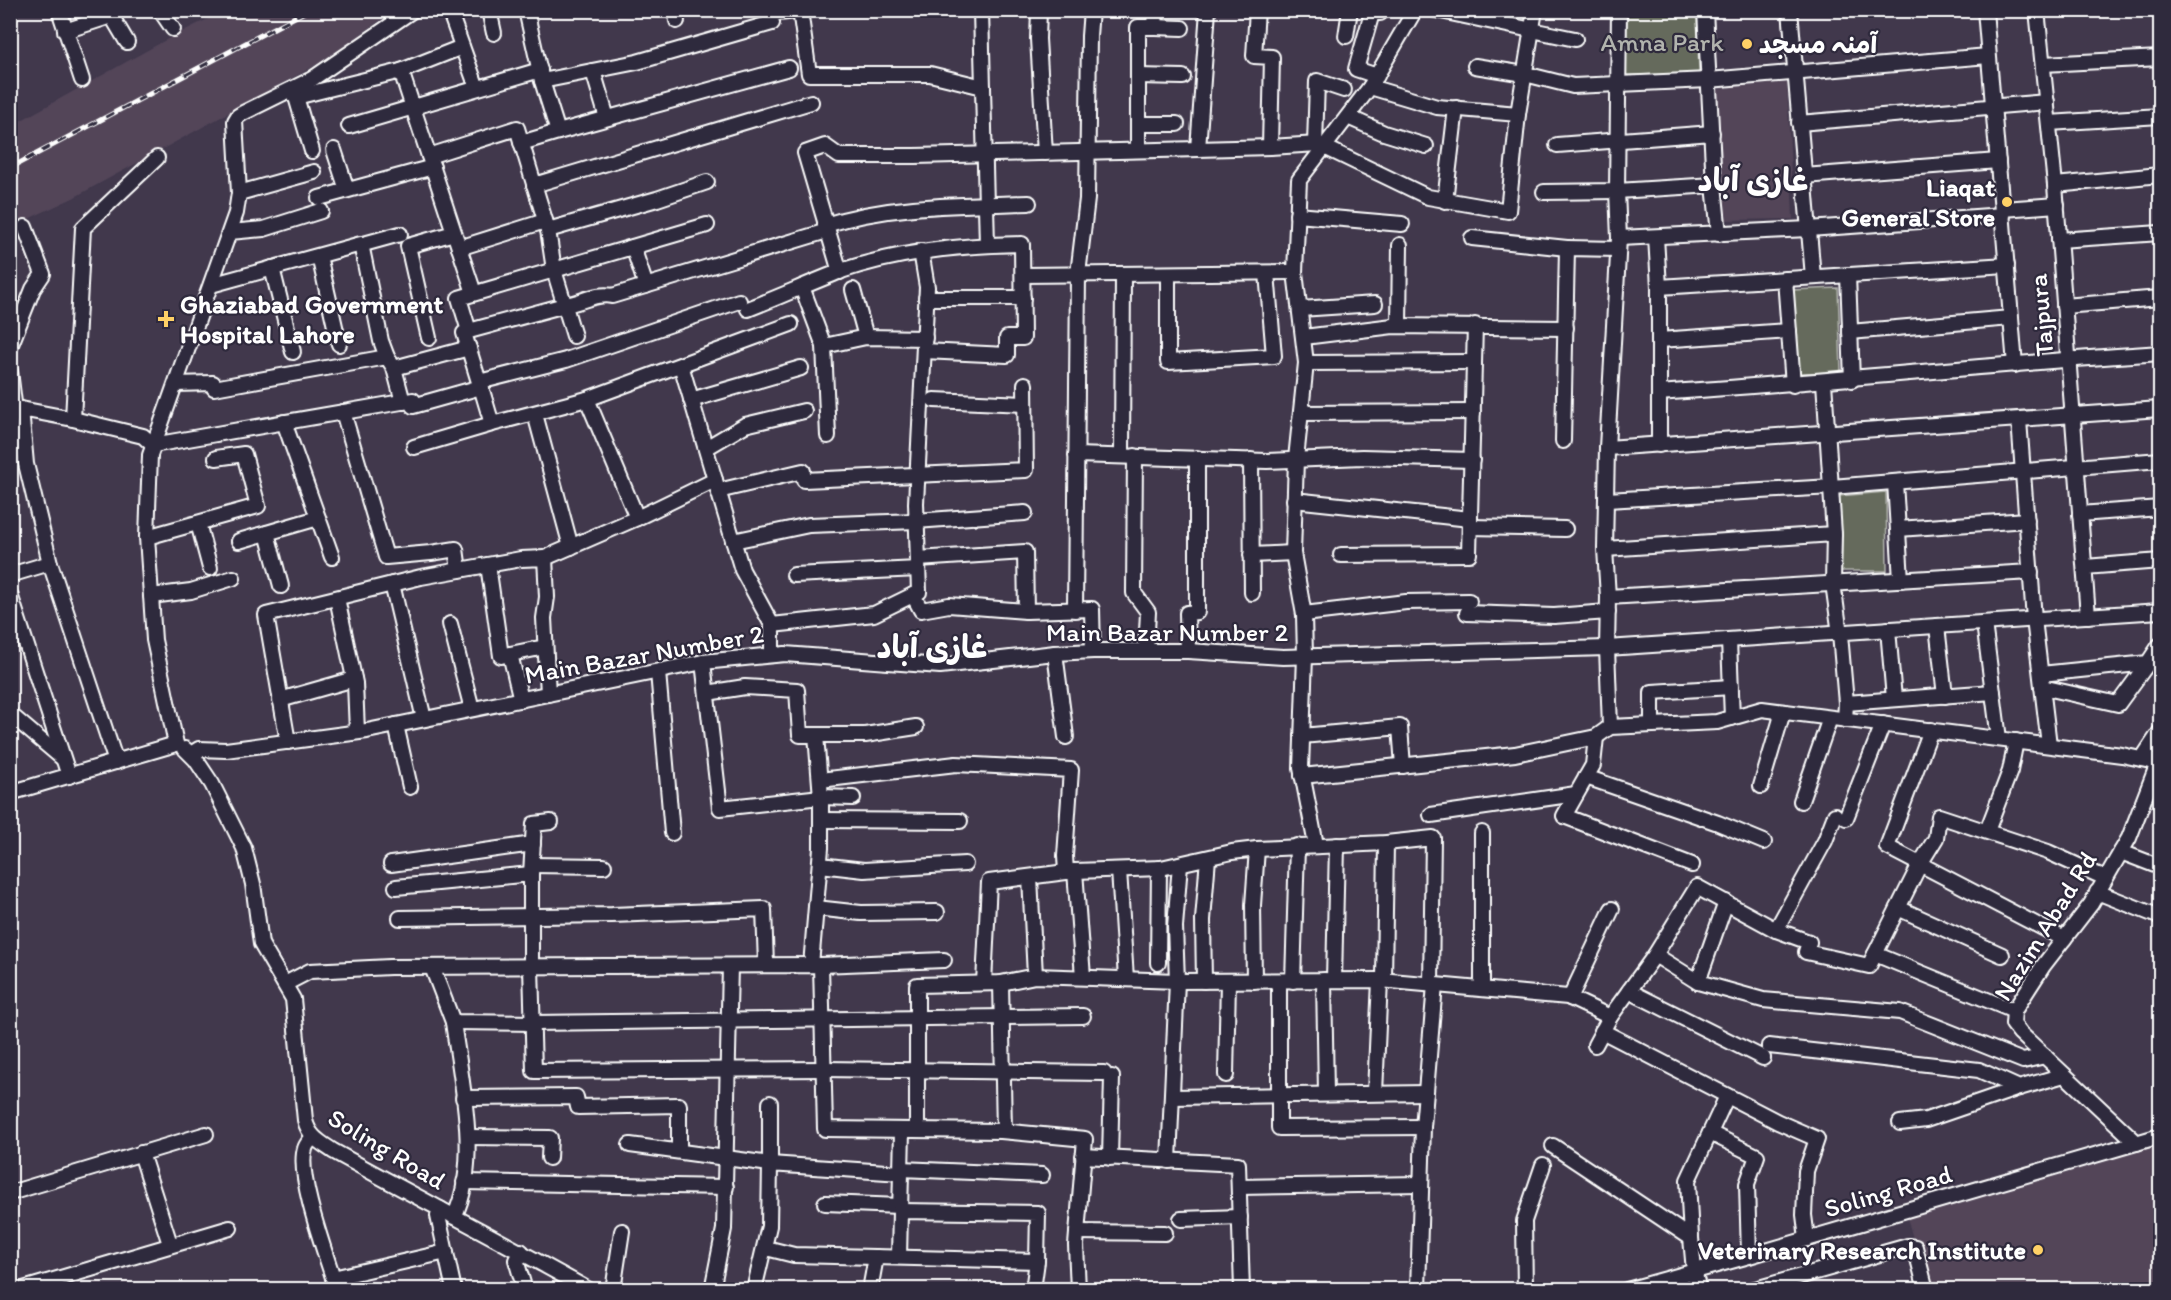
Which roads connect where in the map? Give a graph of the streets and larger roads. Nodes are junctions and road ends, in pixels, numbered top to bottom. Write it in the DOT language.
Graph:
graph roads {
  1 [pos="59,10"];
  2 [pos="160,10"];
  3 [pos="413,10"];
  4 [pos="449,10"];
  5 [pos="489,10"];
  6 [pos="526,10"];
  7 [pos="807,10"];
  8 [pos="981,10"];
  9 [pos="1039,10"];
  10 [pos="1091,10"];
  11 [pos="1156,10"];
  12 [pos="1208,10"];
  13 [pos="1257,10"];
  14 [pos="1350,10"];
  15 [pos="1381,10"];
  16 [pos="1415,10"];
  17 [pos="1436,10"];
  18 [pos="1535,10"];
  19 [pos="1619,10"];
  20 [pos="1705,10"];
  21 [pos="1790,10"];
  22 [pos="1984,10"];
  23 [pos="2037,10"];
  24 [pos="800,11"];
  25 [pos="768,12"];
  26 [pos="110,13"];
  27 [pos="1155,27"];
  28 [pos="1182,28"];
  29 [pos="172,29"];
  30 [pos="65,31"];
  31 [pos="1532,31"];
  32 [pos="494,33"];
  33 [pos="1346,36"];
  34 [pos="1575,39"];
  35 [pos="127,42"];
  36 [pos="462,47"];
  37 [pos="1988,56"];
  38 [pos="2160,58"];
  39 [pos="2043,64"];
  40 [pos="1475,66"];
  41 [pos="789,69"];
  42 [pos="401,71"];
  43 [pos="593,71"];
  44 [pos="1794,72"];
  45 [pos="1525,74"];
  46 [pos="541,76"];
  47 [pos="1138,76"];
  48 [pos="1183,77"];
  49 [pos="82,80"];
  50 [pos="1709,80"];
  51 [pos="1374,82"];
  52 [pos="1619,84"];
  53 [pos="982,87"];
  54 [pos="477,88"];
  55 [pos="1344,90"];
  56 [pos="293,94"];
  57 [pos="810,102"];
  58 [pos="2047,102"];
  59 [pos="1993,106"];
  60 [pos="413,107"];
  61 [pos="1456,108"];
  62 [pos="1518,114"];
  63 [pos="2160,116"];
  64 [pos="1348,117"];
  65 [pos="607,118"];
  66 [pos="1799,123"];
  67 [pos="2049,123"];
  68 [pos="1138,124"];
  69 [pos="1177,124"];
  70 [pos="349,126"];
  71 [pos="558,132"];
  72 [pos="1712,133"];
  73 [pos="1618,142"];
  74 [pos="521,143"];
  75 [pos="1557,145"];
  76 [pos="1320,146"];
  77 [pos="1426,146"];
  78 [pos="1270,147"];
  79 [pos="1198,148"];
  80 [pos="334,150"];
  81 [pos="1138,150"];
  82 [pos="312,151"];
  83 [pos="1089,151"];
  84 [pos="1045,153"];
  85 [pos="984,154"];
  86 [pos="158,158"];
  87 [pos="431,161"];
  88 [pos="1998,161"];
  89 [pos="314,172"];
  90 [pos="2160,175"];
  91 [pos="1804,176"];
  92 [pos="707,182"];
  93 [pos="534,185"];
  94 [pos="1714,185"];
  95 [pos="2055,185"];
  96 [pos="347,190"];
  97 [pos="1617,191"];
  98 [pos="1544,192"];
  99 [pos="239,193"];
  100 [pos="1445,201"];
  101 [pos="1029,203"];
  102 [pos="986,204"];
  103 [pos="2056,205"];
  104 [pos="2003,212"];
  105 [pos="1297,215"];
  106 [pos="1402,224"];
  107 [pos="546,225"];
  108 [pos="707,225"];
  109 [pos="24,227"];
  110 [pos="826,228"];
  111 [pos="1809,229"];
  112 [pos="230,232"];
  113 [pos="454,233"];
  114 [pos="2160,233"];
  115 [pos="399,234"];
  116 [pos="1719,234"];
  117 [pos="1656,237"];
  118 [pos="1472,238"];
  119 [pos="2059,240"];
  120 [pos="1618,243"];
  121 [pos="360,245"];
  122 [pos="987,245"];
  123 [pos="1400,245"];
  124 [pos="633,247"];
  125 [pos="459,248"];
  126 [pos="1568,248"];
  127 [pos="921,251"];
  128 [pos="319,256"];
  129 [pos="2007,265"];
  130 [pos="272,268"];
  131 [pos="554,270"];
  132 [pos="840,272"];
  133 [pos="1295,272"];
  134 [pos="1267,273"];
  135 [pos="1078,274"];
  136 [pos="1123,274"];
  137 [pos="1168,274"];
  138 [pos="1023,275"];
  139 [pos="1848,275"];
  140 [pos="1813,277"];
  141 [pos="1785,279"];
  142 [pos="211,285"];
  143 [pos="646,286"];
  144 [pos="1659,287"];
  145 [pos="802,288"];
  146 [pos="853,290"];
  147 [pos="474,293"];
  148 [pos="926,298"];
  149 [pos="1023,298"];
  150 [pos="2160,298"];
  151 [pos="565,304"];
  152 [pos="1375,304"];
  153 [pos="2064,306"];
  154 [pos="1300,309"];
  155 [pos="2011,318"];
  156 [pos="791,324"];
  157 [pos="1475,325"];
  158 [pos="1399,326"];
  159 [pos="1566,328"];
  160 [pos="469,331"];
  161 [pos="1789,331"];
  162 [pos="1850,332"];
  163 [pos="574,336"];
  164 [pos="866,337"];
  165 [pos="1304,337"];
  166 [pos="429,338"];
  167 [pos="1659,340"];
  168 [pos="339,344"];
  169 [pos="925,344"];
  170 [pos="824,346"];
  171 [pos="10,347"];
  172 [pos="469,348"];
  173 [pos="293,352"];
  174 [pos="2160,353"];
  175 [pos="2068,359"];
  176 [pos="1474,362"];
  177 [pos="390,363"];
  178 [pos="1306,363"];
  179 [pos="681,365"];
  180 [pos="2015,365"];
  181 [pos="801,368"];
  182 [pos="10,370"];
  183 [pos="1852,380"];
  184 [pos="1824,382"];
  185 [pos="176,384"];
  186 [pos="480,384"];
  187 [pos="1025,384"];
  188 [pos="1793,385"];
  189 [pos="1659,393"];
  190 [pos="587,399"];
  191 [pos="692,400"];
  192 [pos="934,400"];
  193 [pos="403,402"];
  194 [pos="1025,404"];
  195 [pos="2160,409"];
  196 [pos="15,411"];
  197 [pos="804,411"];
  198 [pos="343,412"];
  199 [pos="1473,412"];
  200 [pos="1301,413"];
  201 [pos="535,414"];
  202 [pos="2073,416"];
  203 [pos="73,419"];
  204 [pos="2019,420"];
  205 [pos="284,422"];
  206 [pos="492,424"];
  207 [pos="1828,433"];
  208 [pos="828,436"];
  209 [pos="1563,441"];
  210 [pos="153,445"];
  211 [pos="1659,445"];
  212 [pos="414,447"];
  213 [pos="706,448"];
  214 [pos="1607,448"];
  215 [pos="1076,455"];
  216 [pos="1129,456"];
  217 [pos="216,458"];
  218 [pos="1197,458"];
  219 [pos="1296,459"];
  220 [pos="1251,460"];
  221 [pos="1472,460"];
  222 [pos="2160,460"];
  223 [pos="2077,468"];
  224 [pos="2023,472"];
  225 [pos="917,475"];
  226 [pos="1895,482"];
  227 [pos="717,485"];
  228 [pos="1832,487"];
  229 [pos="1294,500"];
  230 [pos="1607,500"];
  231 [pos="2160,508"];
  232 [pos="1025,513"];
  233 [pos="2080,514"];
  234 [pos="318,518"];
  235 [pos="638,518"];
  236 [pos="2027,520"];
  237 [pos="916,521"];
  238 [pos="198,523"];
  239 [pos="1470,523"];
  240 [pos="1565,529"];
  241 [pos="1898,529"];
  242 [pos="267,533"];
  243 [pos="1834,534"];
  244 [pos="147,537"];
  245 [pos="239,541"];
  246 [pos="733,541"];
  247 [pos="572,547"];
  248 [pos="1605,549"];
  249 [pos="1293,553"];
  250 [pos="1251,555"];
  251 [pos="1341,555"];
  252 [pos="332,557"];
  253 [pos="545,558"];
  254 [pos="2160,561"];
  255 [pos="50,563"];
  256 [pos="918,564"];
  257 [pos="488,565"];
  258 [pos="2085,567"];
  259 [pos="210,568"];
  260 [pos="459,570"];
  261 [pos="2031,572"];
  262 [pos="10,575"];
  263 [pos="794,575"];
  264 [pos="233,578"];
  265 [pos="1901,579"];
  266 [pos="1833,583"];
  267 [pos="392,584"];
  268 [pos="281,586"];
  269 [pos="1252,593"];
  270 [pos="10,594"];
  271 [pos="914,595"];
  272 [pos="151,596"];
  273 [pos="1608,597"];
  274 [pos="337,598"];
  275 [pos="1075,610"];
  276 [pos="1026,611"];
  277 [pos="2160,611"];
  278 [pos="1608,612"];
  279 [pos="1304,614"];
  280 [pos="2088,616"];
  281 [pos="2034,619"];
  282 [pos="1984,623"];
  283 [pos="450,624"];
  284 [pos="772,625"];
  285 [pos="1937,626"];
  286 [pos="1888,629"];
  287 [pos="1840,634"];
  288 [pos="17,636"];
  289 [pos="1729,640"];
  290 [pos="2160,645"];
  291 [pos="545,647"];
  292 [pos="1607,648"];
  293 [pos="1094,651"];
  294 [pos="1146,651"];
  295 [pos="1188,651"];
  296 [pos="1055,653"];
  297 [pos="510,654"];
  298 [pos="772,655"];
  299 [pos="1305,656"];
  300 [pos="704,662"];
  301 [pos="2148,663"];
  302 [pos="658,672"];
  303 [pos="354,679"];
  304 [pos="2041,680"];
  305 [pos="1731,687"];
  306 [pos="1993,692"];
  307 [pos="707,693"];
  308 [pos="548,694"];
  309 [pos="1945,696"];
  310 [pos="280,699"];
  311 [pos="1894,699"];
  312 [pos="521,700"];
  313 [pos="1846,703"];
  314 [pos="472,710"];
  315 [pos="1783,712"];
  316 [pos="10,714"];
  317 [pos="1732,718"];
  318 [pos="1830,718"];
  319 [pos="424,719"];
  320 [pos="1845,720"];
  321 [pos="1883,724"];
  322 [pos="396,725"];
  323 [pos="1652,725"];
  324 [pos="916,727"];
  325 [pos="1610,727"];
  326 [pos="1931,730"];
  327 [pos="357,732"];
  328 [pos="2160,732"];
  329 [pos="816,735"];
  330 [pos="1302,736"];
  331 [pos="1066,737"];
  332 [pos="1596,737"];
  333 [pos="1999,739"];
  334 [pos="2016,741"];
  335 [pos="288,742"];
  336 [pos="176,744"];
  337 [pos="2049,746"];
  338 [pos="191,754"];
  339 [pos="2142,759"];
  340 [pos="63,760"];
  341 [pos="2160,761"];
  342 [pos="116,762"];
  343 [pos="1403,766"];
  344 [pos="69,776"];
  345 [pos="1302,776"];
  346 [pos="1586,777"];
  347 [pos="820,780"];
  348 [pos="1761,786"];
  349 [pos="410,787"];
  350 [pos="10,793"];
  351 [pos="1576,794"];
  352 [pos="821,797"];
  353 [pos="853,798"];
  354 [pos="1801,801"];
  355 [pos="1431,815"];
  356 [pos="821,820"];
  357 [pos="960,821"];
  358 [pos="551,822"];
  359 [pos="1987,831"];
  360 [pos="672,833"];
  361 [pos="1482,833"];
  362 [pos="1764,842"];
  363 [pos="1386,843"];
  364 [pos="533,844"];
  365 [pos="1316,845"];
  366 [pos="1338,845"];
  367 [pos="1297,846"];
  368 [pos="1257,849"];
  369 [pos="2121,852"];
  370 [pos="1208,858"];
  371 [pos="391,864"];
  372 [pos="965,864"];
  373 [pos="1180,864"];
  374 [pos="1920,864"];
  375 [pos="820,865"];
  376 [pos="1692,865"];
  377 [pos="604,866"];
  378 [pos="2160,867"];
  379 [pos="1159,868"];
  380 [pos="532,869"];
  381 [pos="1119,870"];
  382 [pos="1070,872"];
  383 [pos="1030,877"];
  384 [pos="2105,878"];
  385 [pos="396,887"];
  386 [pos="2097,892"];
  387 [pos="1726,903"];
  388 [pos="816,908"];
  389 [pos="1898,908"];
  390 [pos="1612,909"];
  391 [pos="937,912"];
  392 [pos="531,916"];
  393 [pos="2160,916"];
  394 [pos="400,918"];
  395 [pos="1776,930"];
  396 [pos="2064,939"];
  397 [pos="1875,954"];
  398 [pos="1655,955"];
  399 [pos="2002,955"];
  400 [pos="944,960"];
  401 [pos="1158,963"];
  402 [pos="766,965"];
  403 [pos="816,965"];
  404 [pos="730,966"];
  405 [pos="432,967"];
  406 [pos="531,967"];
  407 [pos="1035,976"];
  408 [pos="1083,977"];
  409 [pos="1126,979"];
  410 [pos="1329,980"];
  411 [pos="1382,980"];
  412 [pos="1177,981"];
  413 [pos="1204,981"];
  414 [pos="1228,981"];
  415 [pos="1254,981"];
  416 [pos="1286,981"];
  417 [pos="1698,982"];
  418 [pos="984,983"];
  419 [pos="1001,983"];
  420 [pos="285,984"];
  421 [pos="1433,984"];
  422 [pos="1482,989"];
  423 [pos="1629,991"];
  424 [pos="1570,998"];
  425 [pos="2014,1011"];
  426 [pos="1002,1017"];
  427 [pos="1083,1017"];
  428 [pos="1610,1017"];
  429 [pos="917,1018"];
  430 [pos="823,1019"];
  431 [pos="729,1020"];
  432 [pos="453,1022"];
  433 [pos="533,1023"];
  434 [pos="1602,1031"];
  435 [pos="1595,1045"];
  436 [pos="2045,1056"];
  437 [pos="824,1069"];
  438 [pos="728,1070"];
  439 [pos="917,1070"];
  440 [pos="1003,1071"];
  441 [pos="1226,1075"];
  442 [pos="2064,1075"];
  443 [pos="2019,1088"];
  444 [pos="1326,1093"];
  445 [pos="1375,1093"];
  446 [pos="1426,1093"];
  447 [pos="1279,1094"];
  448 [pos="1727,1096"];
  449 [pos="1172,1097"];
  450 [pos="463,1098"];
  451 [pos="770,1103"];
  452 [pos="1900,1123"];
  453 [pos="1423,1127"];
  454 [pos="902,1130"];
  455 [pos="917,1130"];
  456 [pos="1005,1131"];
  457 [pos="1710,1133"];
  458 [pos="206,1134"];
  459 [pos="2160,1136"];
  460 [pos="313,1137"];
  461 [pos="468,1137"];
  462 [pos="2137,1143"];
  463 [pos="630,1145"];
  464 [pos="1553,1146"];
  465 [pos="679,1151"];
  466 [pos="141,1154"];
  467 [pos="1083,1156"];
  468 [pos="549,1158"];
  469 [pos="727,1158"];
  470 [pos="1110,1158"];
  471 [pos="1169,1161"];
  472 [pos="770,1164"];
  473 [pos="1543,1165"];
  474 [pos="901,1171"];
  475 [pos="1042,1175"];
  476 [pos="464,1182"];
  477 [pos="1420,1184"];
  478 [pos="1239,1187"];
  479 [pos="726,1188"];
  480 [pos="10,1193"];
  481 [pos="825,1203"];
  482 [pos="900,1208"];
  483 [pos="440,1209"];
  484 [pos="454,1217"];
  485 [pos="1240,1217"];
  486 [pos="1181,1219"];
  487 [pos="230,1227"];
  488 [pos="622,1231"];
  489 [pos="1077,1232"];
  490 [pos="1165,1233"];
  491 [pos="1690,1238"];
  492 [pos="1807,1239"];
  493 [pos="170,1244"];
  494 [pos="766,1248"];
  495 [pos="521,1251"];
  496 [pos="446,1252"];
  497 [pos="1749,1256"];
  498 [pos="876,1257"];
  499 [pos="899,1257"];
  500 [pos="1036,1261"];
  501 [pos="1694,1271"];
  502 [pos="335,1284"];
  503 [pos="20,1290"];
  504 [pos="454,1290"];
  505 [pos="525,1290"];
  506 [pos="589,1290"];
  507 [pos="613,1290"];
  508 [pos="712,1290"];
  509 [pos="754,1290"];
  510 [pos="870,1290"];
  511 [pos="1033,1290"];
  512 [pos="1078,1290"];
  513 [pos="1242,1290"];
  514 [pos="1418,1290"];
  515 [pos="1525,1290"];
  516 [pos="1627,1290"];
  517 [pos="1699,1290"];
  518 [pos="1752,1290"];
  519 [pos="1926,1290"];
  1 -- 30 [label="street"];
  2 -- 29 [label="street"];
  3 -- 56 [label="street"];
  4 -- 36 [label="street"];
  5 -- 32 [label="street"];
  6 -- 46 [label="street"];
  7 -- 24 [label="street"];
  8 -- 53 [label="street"];
  9 -- 84 [label="street"];
  10 -- 83 [label="street"];
  11 -- 27 [label="street"];
  12 -- 79 [label="street"];
  13 -- 78 [label="street"];
  14 -- 33 [label="street"];
  15 -- 51 [label="street"];
  16 -- 51 [label="street"];
  17 -- 31 [label="street"];
  18 -- 31 [label="street"];
  19 -- 52 [label="street"];
  20 -- 50 [label="street"];
  21 -- 44 [label="street"];
  22 -- 37 [label="street"];
  23 -- 39 [label="street, Tajpura"];
  24 -- 25 [label="street"];
  24 -- 53 [label="street"];
  25 -- 43 [label="street"];
  26 -- 30 [label="street"];
  26 -- 35 [label="street"];
  27 -- 28 [label="street"];
  27 -- 47 [label="street"];
  30 -- 49 [label="street"];
  31 -- 34 [label="street"];
  31 -- 45 [label="street"];
  36 -- 42 [label="street"];
  36 -- 54 [label="street"];
  37 -- 44 [label="street"];
  37 -- 59 [label="street"];
  38 -- 39 [label="street"];
  39 -- 58 [label="street, Tajpura"];
  40 -- 45 [label="street"];
  41 -- 65 [label="street"];
  42 -- 56 [label="street"];
  42 -- 60 [label="street"];
  43 -- 46 [label="street"];
  43 -- 65 [label="street"];
  44 -- 50 [label="street"];
  44 -- 66 [label="street"];
  45 -- 52 [label="street"];
  45 -- 62 [label="street"];
  46 -- 54 [label="street"];
  46 -- 71 [label="street"];
  47 -- 48 [label="street"];
  47 -- 68 [label="street"];
  50 -- 52 [label="street"];
  50 -- 72 [label="street"];
  51 -- 61 [label="street"];
  51 -- 64 [label="street"];
  52 -- 73 [label="street"];
  53 -- 85 [label="street"];
  54 -- 60 [label="street"];
  55 -- 76 [label="street"];
  56 -- 82 [label="street"];
  56 -- 99 [label="street"];
  57 -- 93 [label="street"];
  58 -- 59 [label="street"];
  58 -- 67 [label="street, Tajpura"];
  59 -- 66 [label="street"];
  59 -- 88 [label="street"];
  60 -- 70 [label="street"];
  60 -- 87 [label="street"];
  61 -- 62 [label="street"];
  61 -- 100 [label="street"];
  62 -- 100 [label="street"];
  63 -- 67 [label="street"];
  64 -- 76 [label="street"];
  64 -- 77 [label="street"];
  65 -- 71 [label="street"];
  66 -- 91 [label="street"];
  67 -- 95 [label="street, Tajpura"];
  68 -- 69 [label="street"];
  68 -- 81 [label="street"];
  71 -- 74 [label="street"];
  72 -- 73 [label="street"];
  72 -- 94 [label="street"];
  73 -- 75 [label="street"];
  73 -- 97 [label="street"];
  74 -- 87 [label="street"];
  74 -- 93 [label="street"];
  76 -- 78 [label="street"];
  76 -- 100 [label="street"];
  76 -- 105 [label="street"];
  78 -- 79 [label="street"];
  79 -- 81 [label="street"];
  80 -- 96 [label="street"];
  81 -- 83 [label="street"];
  83 -- 84 [label="street"];
  83 -- 135 [label="street"];
  84 -- 85 [label="street"];
  85 -- 102 [label="street"];
  85 -- 110 [label="street"];
  86 -- 203 [label="street"];
  87 -- 96 [label="street"];
  87 -- 113 [label="street"];
  88 -- 91 [label="street"];
  88 -- 104 [label="street"];
  89 -- 99 [label="street"];
  90 -- 95 [label="street"];
  91 -- 111 [label="street"];
  92 -- 107 [label="street"];
  93 -- 107 [label="street"];
  94 -- 97 [label="street"];
  94 -- 116 [label="street"];
  95 -- 103 [label="street, Tajpura"];
  96 -- 112 [label="street"];
  97 -- 98 [label="street"];
  97 -- 120 [label="street"];
  99 -- 112 [label="street"];
  101 -- 102 [label="street"];
  102 -- 110 [label="street"];
  102 -- 122 [label="street"];
  103 -- 104 [label="street"];
  103 -- 119 [label="street, Tajpura"];
  104 -- 111 [label="street"];
  104 -- 129 [label="street"];
  105 -- 106 [label="street"];
  105 -- 133 [label="street"];
  107 -- 125 [label="street"];
  107 -- 131 [label="street"];
  108 -- 124 [label="street"];
  109 -- 171 [label="street"];
  110 -- 132 [label="street"];
  110 -- 143 [label="street"];
  111 -- 116 [label="street"];
  111 -- 140 [label="street"];
  112 -- 142 [label="street"];
  113 -- 125 [label="street"];
  113 -- 166 [label="street"];
  114 -- 119 [label="street"];
  115 -- 121 [label="street"];
  116 -- 117 [label="street"];
  117 -- 120 [label="street"];
  117 -- 144 [label="street"];
  118 -- 126 [label="street"];
  119 -- 153 [label="street, Tajpura"];
  120 -- 126 [label="street"];
  120 -- 214 [label="street"];
  121 -- 128 [label="street"];
  121 -- 177 [label="street"];
  122 -- 127 [label="street"];
  122 -- 138 [label="street"];
  123 -- 158 [label="street"];
  124 -- 131 [label="street"];
  124 -- 143 [label="street"];
  125 -- 147 [label="street"];
  126 -- 159 [label="street"];
  127 -- 132 [label="street"];
  127 -- 148 [label="street"];
  128 -- 130 [label="street"];
  128 -- 168 [label="street"];
  129 -- 139 [label="street"];
  129 -- 155 [label="street"];
  130 -- 142 [label="street"];
  130 -- 173 [label="street"];
  131 -- 147 [label="street"];
  131 -- 151 [label="street"];
  132 -- 145 [label="street"];
  133 -- 134 [label="street"];
  133 -- 154 [label="street"];
  134 -- 137 [label="street"];
  134 -- 137 [label="street"];
  135 -- 136 [label="street"];
  135 -- 138 [label="street"];
  135 -- 215 [label="street"];
  136 -- 137 [label="street"];
  136 -- 216 [label="street"];
  138 -- 149 [label="street"];
  139 -- 140 [label="street"];
  139 -- 162 [label="street"];
  140 -- 141 [label="street"];
  141 -- 144 [label="street"];
  141 -- 161 [label="street"];
  142 -- 185 [label="street"];
  143 -- 151 [label="street"];
  144 -- 167 [label="street"];
  145 -- 170 [label="street"];
  145 -- 186 [label="street"];
  146 -- 164 [label="street"];
  147 -- 160 [label="street"];
  148 -- 149 [label="street"];
  148 -- 169 [label="street"];
  149 -- 169 [label="street"];
  150 -- 153 [label="street"];
  151 -- 160 [label="street"];
  151 -- 163 [label="street"];
  152 -- 154 [label="street"];
  153 -- 175 [label="street, Tajpura"];
  154 -- 165 [label="street"];
  155 -- 162 [label="street"];
  155 -- 180 [label="street"];
  156 -- 179 [label="street"];
  157 -- 158 [label="street"];
  157 -- 159 [label="street"];
  157 -- 176 [label="street"];
  158 -- 165 [label="street"];
  159 -- 209 [label="street"];
  160 -- 172 [label="street"];
  161 -- 167 [label="street"];
  161 -- 188 [label="street"];
  162 -- 183 [label="street"];
  164 -- 169 [label="street"];
  164 -- 170 [label="street"];
  165 -- 178 [label="street"];
  167 -- 189 [label="street"];
  169 -- 225 [label="street"];
  170 -- 208 [label="street"];
  172 -- 177 [label="street"];
  172 -- 186 [label="street"];
  174 -- 175 [label="street"];
  175 -- 180 [label="street"];
  175 -- 202 [label="street, Tajpura"];
  176 -- 178 [label="street"];
  176 -- 199 [label="street"];
  177 -- 185 [label="street"];
  177 -- 193 [label="street"];
  178 -- 200 [label="street"];
  179 -- 190 [label="street"];
  179 -- 191 [label="street"];
  180 -- 183 [label="street"];
  181 -- 191 [label="street"];
  182 -- 196 [label="street"];
  183 -- 184 [label="street"];
  184 -- 188 [label="street"];
  184 -- 207 [label="street"];
  185 -- 210 [label="street"];
  186 -- 193 [label="street"];
  186 -- 206 [label="street"];
  187 -- 194 [label="street"];
  188 -- 189 [label="street"];
  189 -- 211 [label="street"];
  190 -- 201 [label="street"];
  190 -- 235 [label="street"];
  191 -- 213 [label="street"];
  192 -- 194 [label="street"];
  193 -- 198 [label="street"];
  194 -- 225 [label="street"];
  195 -- 202 [label="street"];
  196 -- 203 [label="street"];
  196 -- 255 [label="street"];
  197 -- 213 [label="street"];
  198 -- 205 [label="street"];
  198 -- 260 [label="street"];
  199 -- 200 [label="street"];
  199 -- 221 [label="street"];
  200 -- 219 [label="street"];
  201 -- 206 [label="street"];
  201 -- 247 [label="street"];
  202 -- 204 [label="street"];
  202 -- 223 [label="street, Tajpura"];
  203 -- 210 [label="street"];
  204 -- 207 [label="street"];
  204 -- 224 [label="street"];
  205 -- 210 [label="street"];
  205 -- 234 [label="street"];
  206 -- 212 [label="street"];
  207 -- 211 [label="street"];
  207 -- 228 [label="street"];
  210 -- 244 [label="street"];
  211 -- 214 [label="street"];
  213 -- 227 [label="street"];
  214 -- 230 [label="street"];
  215 -- 216 [label="street"];
  215 -- 275 [label="street"];
  216 -- 218 [label="street"];
  216 -- 294 [label="street"];
  217 -- 238 [label="street"];
  218 -- 220 [label="street"];
  218 -- 295 [label="street"];
  219 -- 220 [label="street"];
  219 -- 221 [label="street"];
  219 -- 229 [label="street"];
  220 -- 250 [label="street"];
  221 -- 239 [label="street"];
  222 -- 223 [label="street"];
  223 -- 224 [label="street"];
  223 -- 233 [label="street, Tajpura"];
  224 -- 226 [label="street"];
  224 -- 236 [label="street"];
  225 -- 227 [label="street"];
  225 -- 237 [label="street"];
  226 -- 228 [label="street"];
  226 -- 241 [label="street"];
  227 -- 235 [label="street"];
  227 -- 246 [label="street"];
  228 -- 230 [label="street"];
  228 -- 243 [label="street"];
  229 -- 239 [label="street"];
  229 -- 249 [label="street"];
  230 -- 248 [label="street"];
  231 -- 233 [label="street"];
  232 -- 237 [label="street"];
  233 -- 258 [label="street, Tajpura"];
  234 -- 242 [label="street"];
  234 -- 252 [label="street"];
  235 -- 247 [label="street"];
  236 -- 241 [label="street"];
  236 -- 261 [label="street"];
  237 -- 246 [label="street"];
  237 -- 256 [label="street"];
  238 -- 244 [label="street"];
  238 -- 259 [label="street"];
  239 -- 240 [label="street"];
  239 -- 251 [label="street"];
  241 -- 265 [label="street"];
  242 -- 245 [label="street"];
  242 -- 268 [label="street"];
  243 -- 248 [label="street"];
  243 -- 266 [label="street"];
  244 -- 272 [label="street"];
  246 -- 284 [label="street"];
  247 -- 253 [label="street"];
  248 -- 273 [label="street"];
  249 -- 250 [label="street"];
  249 -- 279 [label="street"];
  250 -- 269 [label="street"];
  253 -- 257 [label="street"];
  253 -- 291 [label="street"];
  254 -- 258 [label="street"];
  255 -- 262 [label="street"];
  255 -- 342 [label="street"];
  256 -- 263 [label="street"];
  256 -- 271 [label="street"];
  256 -- 276 [label="street"];
  257 -- 260 [label="street"];
  257 -- 297 [label="street"];
  258 -- 280 [label="street, Tajpura"];
  260 -- 267 [label="street"];
  261 -- 265 [label="street"];
  261 -- 281 [label="street"];
  264 -- 272 [label="street"];
  265 -- 266 [label="street"];
  266 -- 273 [label="street"];
  266 -- 287 [label="street"];
  267 -- 274 [label="street"];
  267 -- 319 [label="street"];
  270 -- 288 [label="street"];
  271 -- 276 [label="street"];
  271 -- 284 [label="street"];
  272 -- 336 [label="street"];
  273 -- 278 [label="street"];
  274 -- 303 [label="street"];
  274 -- 310 [label="street"];
  275 -- 276 [label="street"];
  275 -- 293 [label="street"];
  277 -- 280 [label="street, Main Bazar Number 2"];
  278 -- 279 [label="street"];
  278 -- 292 [label="street"];
  279 -- 299 [label="street"];
  280 -- 281 [label="street, Main Bazar Number 2"];
  281 -- 282 [label="street, Main Bazar Number 2"];
  281 -- 304 [label="street"];
  282 -- 285 [label="street, Main Bazar Number 2"];
  282 -- 306 [label="street"];
  283 -- 314 [label="street"];
  284 -- 298 [label="street"];
  285 -- 286 [label="street, Main Bazar Number 2"];
  285 -- 309 [label="street"];
  286 -- 287 [label="street, Main Bazar Number 2"];
  286 -- 311 [label="street"];
  287 -- 289 [label="street, Main Bazar Number 2"];
  287 -- 313 [label="street"];
  288 -- 340 [label="street"];
  289 -- 292 [label="street, Main Bazar Number 2"];
  289 -- 305 [label="street"];
  290 -- 301 [label="street"];
  291 -- 297 [label="street"];
  291 -- 308 [label="street"];
  292 -- 299 [label="street, Main Bazar Number 2"];
  292 -- 325 [label="street"];
  293 -- 294 [label="street, Main Bazar Number 2"];
  293 -- 296 [label="street, Main Bazar Number 2"];
  294 -- 295 [label="street, Main Bazar Number 2"];
  295 -- 299 [label="street, Main Bazar Number 2"];
  296 -- 298 [label="street, Main Bazar Number 2"];
  296 -- 331 [label="street"];
  297 -- 312 [label="street"];
  298 -- 300 [label="street, Main Bazar Number 2"];
  299 -- 330 [label="street"];
  300 -- 302 [label="street, Main Bazar Number 2"];
  300 -- 307 [label="street"];
  301 -- 304 [label="street"];
  301 -- 304 [label="street"];
  302 -- 308 [label="street, Main Bazar Number 2"];
  302 -- 360 [label="street"];
  303 -- 310 [label="street"];
  303 -- 327 [label="street"];
  304 -- 337 [label="street"];
  305 -- 317 [label="street"];
  305 -- 323 [label="street"];
  306 -- 309 [label="street"];
  306 -- 333 [label="street"];
  307 -- 329 [label="street"];
  307 -- 352 [label="street"];
  308 -- 312 [label="street, Main Bazar Number 2"];
  309 -- 311 [label="street"];
  310 -- 335 [label="street"];
  311 -- 313 [label="street"];
  312 -- 314 [label="street, Main Bazar Number 2"];
  313 -- 320 [label="street"];
  314 -- 319 [label="street, Main Bazar Number 2"];
  315 -- 317 [label="street"];
  315 -- 318 [label="street"];
  315 -- 348 [label="street"];
  316 -- 340 [label="street"];
  317 -- 323 [label="street"];
  318 -- 320 [label="street"];
  318 -- 354 [label="street"];
  319 -- 322 [label="street, Main Bazar Number 2"];
  320 -- 321 [label="street"];
  321 -- 326 [label="street"];
  321 -- 395 [label="street"];
  322 -- 327 [label="street, Main Bazar Number 2"];
  322 -- 349 [label="street"];
  323 -- 325 [label="street"];
  324 -- 329 [label="street"];
  325 -- 332 [label="street"];
  326 -- 333 [label="street"];
  326 -- 374 [label="street"];
  327 -- 335 [label="street, Main Bazar Number 2"];
  328 -- 339 [label="street"];
  329 -- 347 [label="street"];
  330 -- 343 [label="street"];
  330 -- 345 [label="street"];
  332 -- 343 [label="street"];
  332 -- 346 [label="street"];
  333 -- 334 [label="street"];
  334 -- 337 [label="street"];
  334 -- 359 [label="street"];
  335 -- 338 [label="street, Main Bazar Number 2"];
  336 -- 338 [label="street, Soling Road"];
  336 -- 342 [label="street"];
  337 -- 339 [label="street"];
  338 -- 420 [label="street, Soling Road"];
  339 -- 341 [label="street"];
  340 -- 344 [label="street"];
  341 -- 369 [label="street, Nazim Abad Rd"];
  342 -- 344 [label="street"];
  343 -- 345 [label="street"];
  344 -- 350 [label="street"];
  345 -- 365 [label="street"];
  346 -- 351 [label="street"];
  346 -- 362 [label="street"];
  347 -- 352 [label="street"];
  347 -- 382 [label="street"];
  351 -- 355 [label="street"];
  351 -- 376 [label="street"];
  352 -- 353 [label="street"];
  352 -- 356 [label="street"];
  356 -- 357 [label="street"];
  356 -- 375 [label="street"];
  358 -- 364 [label="street"];
  359 -- 374 [label="street"];
  359 -- 384 [label="street"];
  361 -- 422 [label="street"];
  363 -- 366 [label="street"];
  363 -- 411 [label="street"];
  363 -- 421 [label="street"];
  364 -- 371 [label="street"];
  364 -- 380 [label="street"];
  365 -- 366 [label="street"];
  365 -- 367 [label="street"];
  366 -- 410 [label="street"];
  367 -- 368 [label="street"];
  367 -- 416 [label="street"];
  368 -- 370 [label="street"];
  368 -- 415 [label="street"];
  369 -- 378 [label="street"];
  369 -- 384 [label="street, Nazim Abad Rd"];
  370 -- 373 [label="street"];
  370 -- 413 [label="street"];
  372 -- 375 [label="street"];
  373 -- 379 [label="street"];
  373 -- 412 [label="street"];
  374 -- 389 [label="street"];
  374 -- 396 [label="street"];
  375 -- 388 [label="street"];
  377 -- 380 [label="street"];
  379 -- 381 [label="street"];
  379 -- 401 [label="street"];
  380 -- 385 [label="street"];
  380 -- 392 [label="street"];
  381 -- 382 [label="street"];
  381 -- 409 [label="street"];
  382 -- 383 [label="street"];
  382 -- 408 [label="street"];
  383 -- 407 [label="street"];
  383 -- 418 [label="street"];
  384 -- 386 [label="street, Nazim Abad Rd"];
  386 -- 393 [label="street"];
  386 -- 396 [label="street, Nazim Abad Rd"];
  387 -- 395 [label="street"];
  387 -- 398 [label="street"];
  387 -- 417 [label="street"];
  388 -- 391 [label="street"];
  388 -- 403 [label="street"];
  389 -- 397 [label="street"];
  389 -- 399 [label="street"];
  390 -- 424 [label="street"];
  392 -- 394 [label="street"];
  392 -- 402 [label="street"];
  392 -- 406 [label="street"];
  395 -- 397 [label="street"];
  396 -- 425 [label="street, Nazim Abad Rd"];
  397 -- 425 [label="street"];
  398 -- 417 [label="street"];
  398 -- 423 [label="street"];
  400 -- 403 [label="street"];
  402 -- 403 [label="street"];
  402 -- 404 [label="street"];
  403 -- 430 [label="street"];
  404 -- 406 [label="street"];
  404 -- 431 [label="street"];
  405 -- 406 [label="street"];
  405 -- 420 [label="street"];
  405 -- 432 [label="street"];
  406 -- 433 [label="street"];
  407 -- 408 [label="street"];
  407 -- 419 [label="street"];
  408 -- 409 [label="street"];
  409 -- 412 [label="street"];
  410 -- 411 [label="street"];
  410 -- 416 [label="street"];
  410 -- 444 [label="street"];
  411 -- 421 [label="street"];
  411 -- 445 [label="street"];
  412 -- 413 [label="street"];
  412 -- 449 [label="street"];
  413 -- 414 [label="street"];
  414 -- 415 [label="street"];
  414 -- 441 [label="street"];
  415 -- 416 [label="street"];
  416 -- 447 [label="street"];
  417 -- 436 [label="street"];
  418 -- 419 [label="street"];
  418 -- 429 [label="street"];
  419 -- 426 [label="street"];
  420 -- 460 [label="street, Soling Road"];
  421 -- 422 [label="street"];
  421 -- 446 [label="street"];
  422 -- 424 [label="street"];
  423 -- 428 [label="street"];
  423 -- 443 [label="street"];
  424 -- 428 [label="street"];
  425 -- 436 [label="street, Nazim Abad Rd"];
  426 -- 427 [label="street"];
  426 -- 429 [label="street"];
  426 -- 440 [label="street"];
  428 -- 434 [label="street"];
  429 -- 430 [label="street"];
  429 -- 439 [label="street"];
  430 -- 431 [label="street"];
  430 -- 437 [label="street"];
  431 -- 433 [label="street"];
  431 -- 438 [label="street"];
  432 -- 433 [label="street"];
  432 -- 450 [label="street"];
  433 -- 438 [label="street"];
  434 -- 435 [label="street"];
  434 -- 448 [label="street"];
  436 -- 442 [label="street, Nazim Abad Rd"];
  437 -- 438 [label="street"];
  437 -- 439 [label="street"];
  437 -- 454 [label="street"];
  438 -- 469 [label="street"];
  439 -- 440 [label="street"];
  439 -- 455 [label="street"];
  440 -- 456 [label="street"];
  440 -- 470 [label="street"];
  442 -- 443 [label="street"];
  442 -- 462 [label="street, Nazim Abad Rd"];
  443 -- 452 [label="street"];
  444 -- 445 [label="street"];
  444 -- 447 [label="street"];
  445 -- 446 [label="street"];
  446 -- 453 [label="street"];
  447 -- 449 [label="street"];
  447 -- 453 [label="street"];
  448 -- 457 [label="street"];
  448 -- 492 [label="street"];
  449 -- 471 [label="street"];
  450 -- 461 [label="street"];
  450 -- 465 [label="street"];
  451 -- 472 [label="street"];
  453 -- 477 [label="street"];
  454 -- 455 [label="street"];
  454 -- 474 [label="street"];
  455 -- 456 [label="street"];
  456 -- 467 [label="street"];
  457 -- 491 [label="street"];
  457 -- 497 [label="street"];
  458 -- 466 [label="street"];
  459 -- 462 [label="street, Soling Road"];
  460 -- 483 [label="street, Soling Road"];
  460 -- 502 [label="street"];
  461 -- 468 [label="street"];
  461 -- 476 [label="street"];
  462 -- 492 [label="street, Soling Road"];
  463 -- 465 [label="street"];
  464 -- 491 [label="street"];
  465 -- 469 [label="street"];
  466 -- 480 [label="street"];
  466 -- 493 [label="street"];
  467 -- 470 [label="street"];
  467 -- 489 [label="street"];
  469 -- 472 [label="street"];
  469 -- 479 [label="street"];
  470 -- 471 [label="street"];
  471 -- 478 [label="street"];
  472 -- 474 [label="street"];
  472 -- 494 [label="street"];
  473 -- 515 [label="street"];
  474 -- 475 [label="street"];
  474 -- 482 [label="street"];
  476 -- 479 [label="street"];
  476 -- 484 [label="street"];
  477 -- 478 [label="street"];
  477 -- 514 [label="street"];
  478 -- 485 [label="street"];
  479 -- 508 [label="street"];
  481 -- 482 [label="street"];
  482 -- 499 [label="street"];
  482 -- 500 [label="street"];
  483 -- 484 [label="street, Soling Road"];
  483 -- 496 [label="street"];
  484 -- 495 [label="street, Soling Road"];
  485 -- 486 [label="street"];
  485 -- 513 [label="street"];
  487 -- 493 [label="street"];
  488 -- 507 [label="street"];
  489 -- 490 [label="street"];
  489 -- 512 [label="street"];
  491 -- 501 [label="street"];
  492 -- 497 [label="street, Soling Road"];
  493 -- 503 [label="street"];
  494 -- 498 [label="street"];
  494 -- 509 [label="street"];
  495 -- 505 [label="street"];
  495 -- 506 [label="street, Soling Road"];
  496 -- 502 [label="street"];
  496 -- 504 [label="street"];
  497 -- 501 [label="street, Soling Road"];
  498 -- 499 [label="street"];
  498 -- 510 [label="street"];
  499 -- 500 [label="street"];
  500 -- 511 [label="street"];
  501 -- 516 [label="street, Soling Road"];
  501 -- 517 [label="street"];
  518 -- 519 [label="street"];
}
